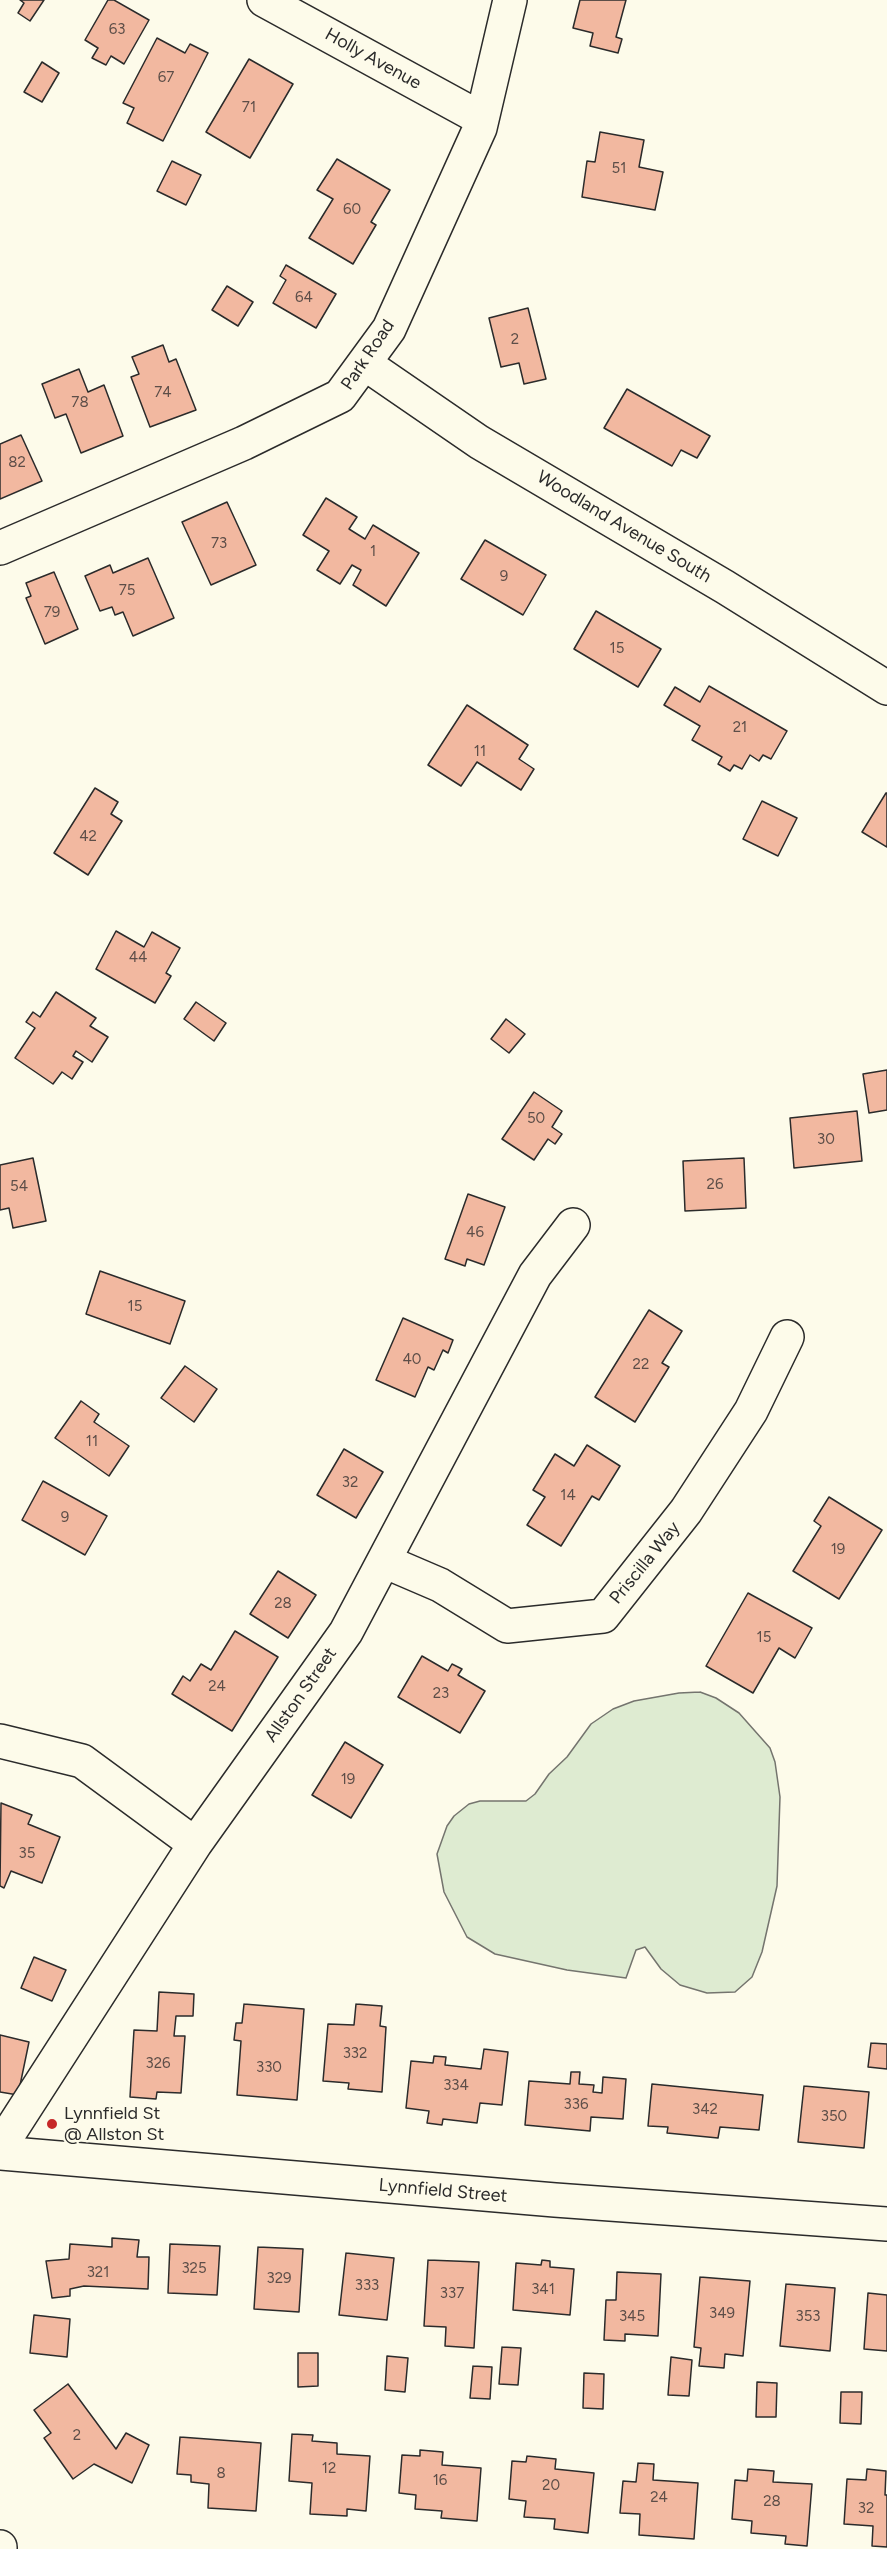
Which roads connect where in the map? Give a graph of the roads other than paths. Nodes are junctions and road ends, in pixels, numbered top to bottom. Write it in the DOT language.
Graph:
graph roads {
  1 [pos="264,0"];
  2 [pos="510,0"];
  3 [pos="482,119"];
  4 [pos="364,363"];
  5 [pos="0,548"];
  6 [pos="887,688"];
  7 [pos="573,1225"];
  8 [pos="787,1337"];
  9 [pos="384,1561"];
  10 [pos="0,1741"];
  11 [pos="195,1844"];
  12 [pos="0,2147"];
  13 [pos="0,2153"];
  14 [pos="887,2224"];
  1 -- 3 [label="street, Holly Avenue"];
  2 -- 3 [label="street, Park Road"];
  3 -- 4 [label="street, Park Road"];
  4 -- 5 [label="street, Park Road"];
  4 -- 6 [label="street, Woodland Avenue South"];
  7 -- 9 [label="street, Allston Street"];
  8 -- 9 [label="street, Priscilla Way"];
  9 -- 11 [label="street, Allston Street"];
  10 -- 11 [label="street"];
  11 -- 12 [label="street, Allston Street"];
  13 -- 14 [label="street, Lynnfield Street"];
}
